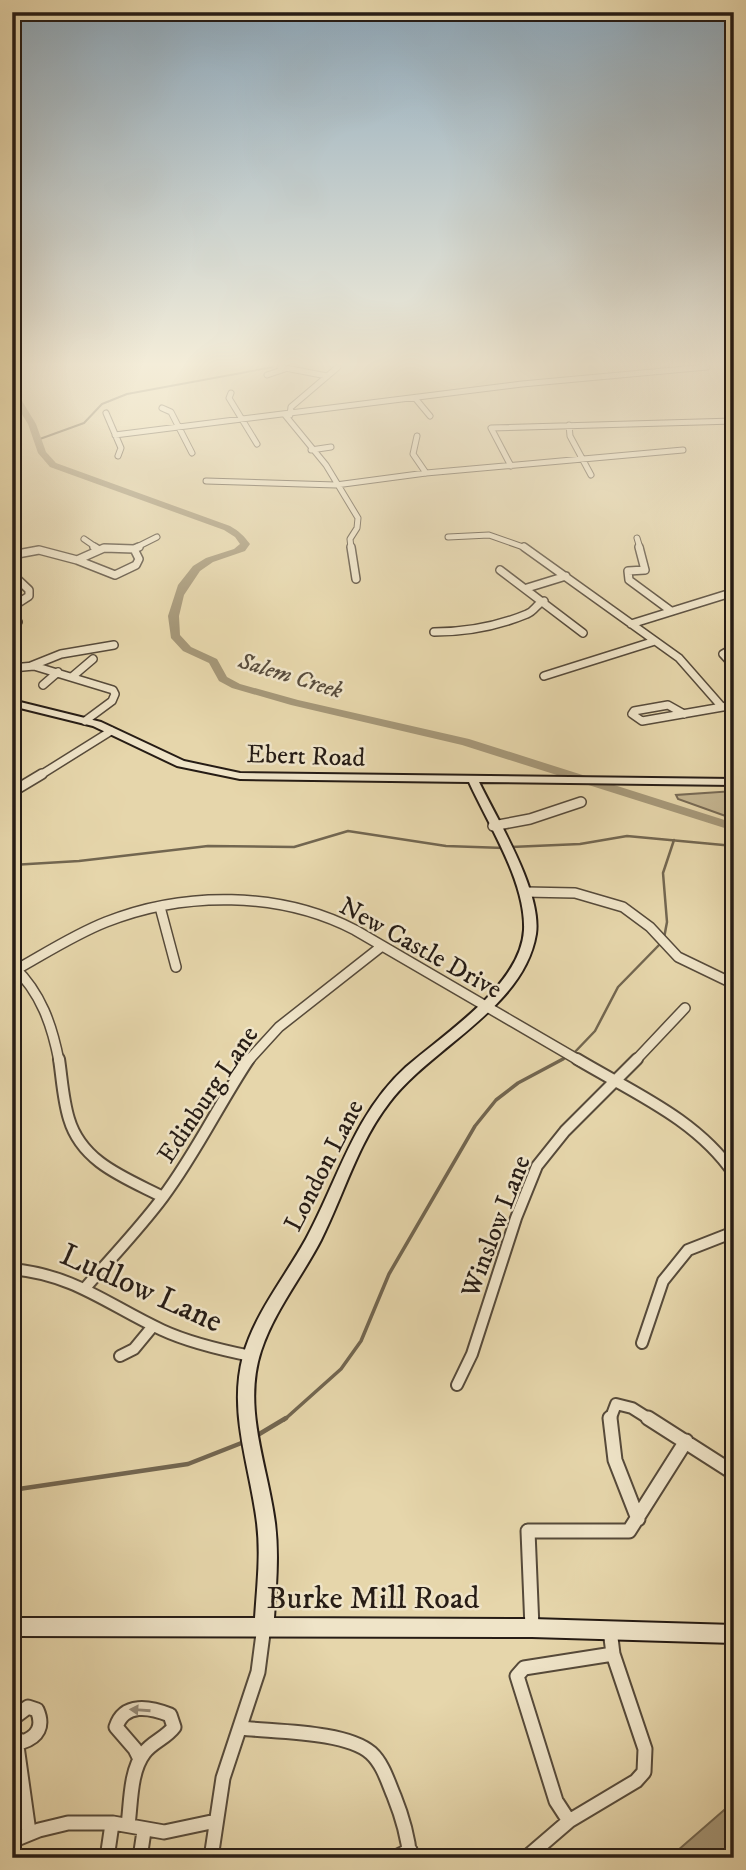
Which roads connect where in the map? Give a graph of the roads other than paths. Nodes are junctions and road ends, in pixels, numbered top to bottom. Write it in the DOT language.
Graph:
graph roads {
  1 [pos="315,454"];
  2 [pos="413,454"];
  3 [pos="505,454"];
  4 [pos="582,454"];
  5 [pos="637,454"];
  6 [pos="585,459"];
  7 [pos="511,466"];
  8 [pos="426,473"];
  9 [pos="591,475"];
  10 [pos="206,481"];
  11 [pos="336,485"];
  12 [pos="157,537"];
  13 [pos="448,537"];
  14 [pos="637,538"];
  15 [pos="84,539"];
  16 [pos="134,549"];
  17 [pos="99,550"];
  18 [pos="12,555"];
  19 [pos="77,560"];
  20 [pos="500,569"];
  21 [pos="12,574"];
  22 [pos="566,576"];
  23 [pos="356,579"];
  24 [pos="527,588"];
  25 [pos="734,592"];
  26 [pos="544,601"];
  27 [pos="12,607"];
  28 [pos="671,611"];
  29 [pos="631,624"];
  30 [pos="434,632"];
  31 [pos="583,633"];
  32 [pos="655,641"];
  33 [pos="114,645"];
  34 [pos="734,648"];
  35 [pos="93,659"];
  36 [pos="13,666"];
  37 [pos="31,666"];
  38 [pos="734,666"];
  39 [pos="58,672"];
  40 [pos="73,676"];
  41 [pos="544,676"];
  42 [pos="43,685"];
  43 [pos="12,703"];
  44 [pos="734,705"];
  45 [pos="722,707"];
  46 [pos="684,714"];
  47 [pos="85,721"];
  48 [pos="111,731"];
  49 [pos="473,780"];
  50 [pos="734,782"];
  51 [pos="12,792"];
  52 [pos="582,802"];
  53 [pos="494,826"];
  54 [pos="525,892"];
  55 [pos="160,906"];
  56 [pos="382,946"];
  57 [pos="176,967"];
  58 [pos="14,969"];
  59 [pos="734,984"];
  60 [pos="485,1005"];
  61 [pos="685,1008"];
  62 [pos="616,1082"];
  63 [pos="734,1174"];
  64 [pos="163,1197"];
  65 [pos="734,1232"];
  66 [pos="12,1269"];
  67 [pos="86,1287"];
  68 [pos="153,1326"];
  69 [pos="642,1343"];
  70 [pos="120,1356"];
  71 [pos="251,1356"];
  72 [pos="457,1385"];
  73 [pos="686,1441"];
  74 [pos="734,1473"];
  75 [pos="638,1519"];
  76 [pos="264,1626"];
  77 [pos="12,1628"];
  78 [pos="532,1628"];
  79 [pos="610,1630"];
  80 [pos="734,1634"];
  81 [pos="613,1654"];
  82 [pos="12,1719"];
  83 [pos="241,1728"];
  84 [pos="14,1737"];
  85 [pos="139,1759"];
  86 [pos="216,1821"];
  87 [pos="569,1821"];
  88 [pos="120,1824"];
  89 [pos="144,1831"];
  90 [pos="29,1832"];
  91 [pos="12,1841"];
  92 [pos="410,1854"];
  93 [pos="107,1858"];
  94 [pos="141,1858"];
  95 [pos="211,1858"];
  96 [pos="394,1858"];
  97 [pos="526,1858"];
  1 -- 11 [label="street"];
  2 -- 8 [label="street"];
  3 -- 7 [label="street"];
  4 -- 6 [label="street"];
  5 -- 6 [label="street"];
  6 -- 7 [label="street"];
  6 -- 9 [label="street"];
  7 -- 8 [label="street"];
  8 -- 11 [label="street"];
  10 -- 11 [label="street"];
  11 -- 23 [label="street"];
  12 -- 16 [label="street"];
  13 -- 22 [label="street"];
  14 -- 28 [label="street"];
  15 -- 17 [label="street"];
  16 -- 17 [label="street"];
  16 -- 19 [label="street"];
  17 -- 19 [label="street"];
  18 -- 19 [label="street"];
  20 -- 24 [label="street"];
  21 -- 27 [label="street"];
  22 -- 24 [label="street"];
  22 -- 29 [label="street"];
  24 -- 26 [label="street"];
  25 -- 28 [label="street"];
  26 -- 30 [label="street"];
  26 -- 31 [label="street"];
  28 -- 29 [label="street"];
  29 -- 32 [label="street"];
  32 -- 41 [label="street"];
  32 -- 45 [label="street"];
  33 -- 37 [label="street"];
  34 -- 38 [label="street"];
  35 -- 40 [label="street"];
  36 -- 37 [label="street"];
  37 -- 39 [label="street"];
  39 -- 40 [label="street"];
  39 -- 42 [label="street"];
  40 -- 47 [label="street"];
  43 -- 47 [label="street, Ebert Road"];
  44 -- 45 [label="street"];
  45 -- 46 [label="street"];
  46 -- 46 [label="street"];
  47 -- 48 [label="street, Ebert Road"];
  48 -- 49 [label="street, Ebert Road"];
  48 -- 51 [label="street"];
  49 -- 50 [label="street, Ebert Road"];
  49 -- 53 [label="street, London Lane"];
  52 -- 53 [label="street"];
  53 -- 54 [label="street, London Lane"];
  54 -- 59 [label="street"];
  54 -- 60 [label="street, London Lane"];
  55 -- 56 [label="street, New Castle Drive"];
  55 -- 57 [label="street"];
  55 -- 58 [label="street, New Castle Drive"];
  56 -- 60 [label="street, New Castle Drive"];
  56 -- 64 [label="street, Edinburg Lane"];
  58 -- 64 [label="street"];
  60 -- 62 [label="street, New Castle Drive"];
  60 -- 71 [label="street, London Lane"];
  61 -- 62 [label="street, Winslow Lane"];
  62 -- 63 [label="street, New Castle Drive"];
  62 -- 72 [label="street, Winslow Lane"];
  64 -- 67 [label="street, Edinburg Lane"];
  65 -- 69 [label="street"];
  66 -- 67 [label="street, Ludlow Lane"];
  67 -- 68 [label="street, Ludlow Lane"];
  68 -- 70 [label="street"];
  68 -- 71 [label="street, Ludlow Lane"];
  71 -- 76 [label="street, London Lane"];
  73 -- 74 [label="street"];
  73 -- 75 [label="street"];
  73 -- 75 [label="street"];
  75 -- 78 [label="street"];
  76 -- 77 [label="street, Burke Mill Road"];
  76 -- 78 [label="street, Burke Mill Road"];
  76 -- 83 [label="street"];
  78 -- 79 [label="street, Burke Mill Road"];
  79 -- 80 [label="street, Burke Mill Road"];
  79 -- 81 [label="street"];
  81 -- 87 [label="street"];
  81 -- 87 [label="street"];
  82 -- 84 [label="street"];
  83 -- 86 [label="street"];
  83 -- 92 [label="street"];
  84 -- 90 [label="street"];
  85 -- 88 [label="street"];
  86 -- 89 [label="street"];
  86 -- 95 [label="street"];
  87 -- 97 [label="street"];
  88 -- 89 [label="street"];
  88 -- 90 [label="street"];
  88 -- 93 [label="street"];
  89 -- 94 [label="street"];
  90 -- 91 [label="street"];
  92 -- 96 [label="street"];
}
